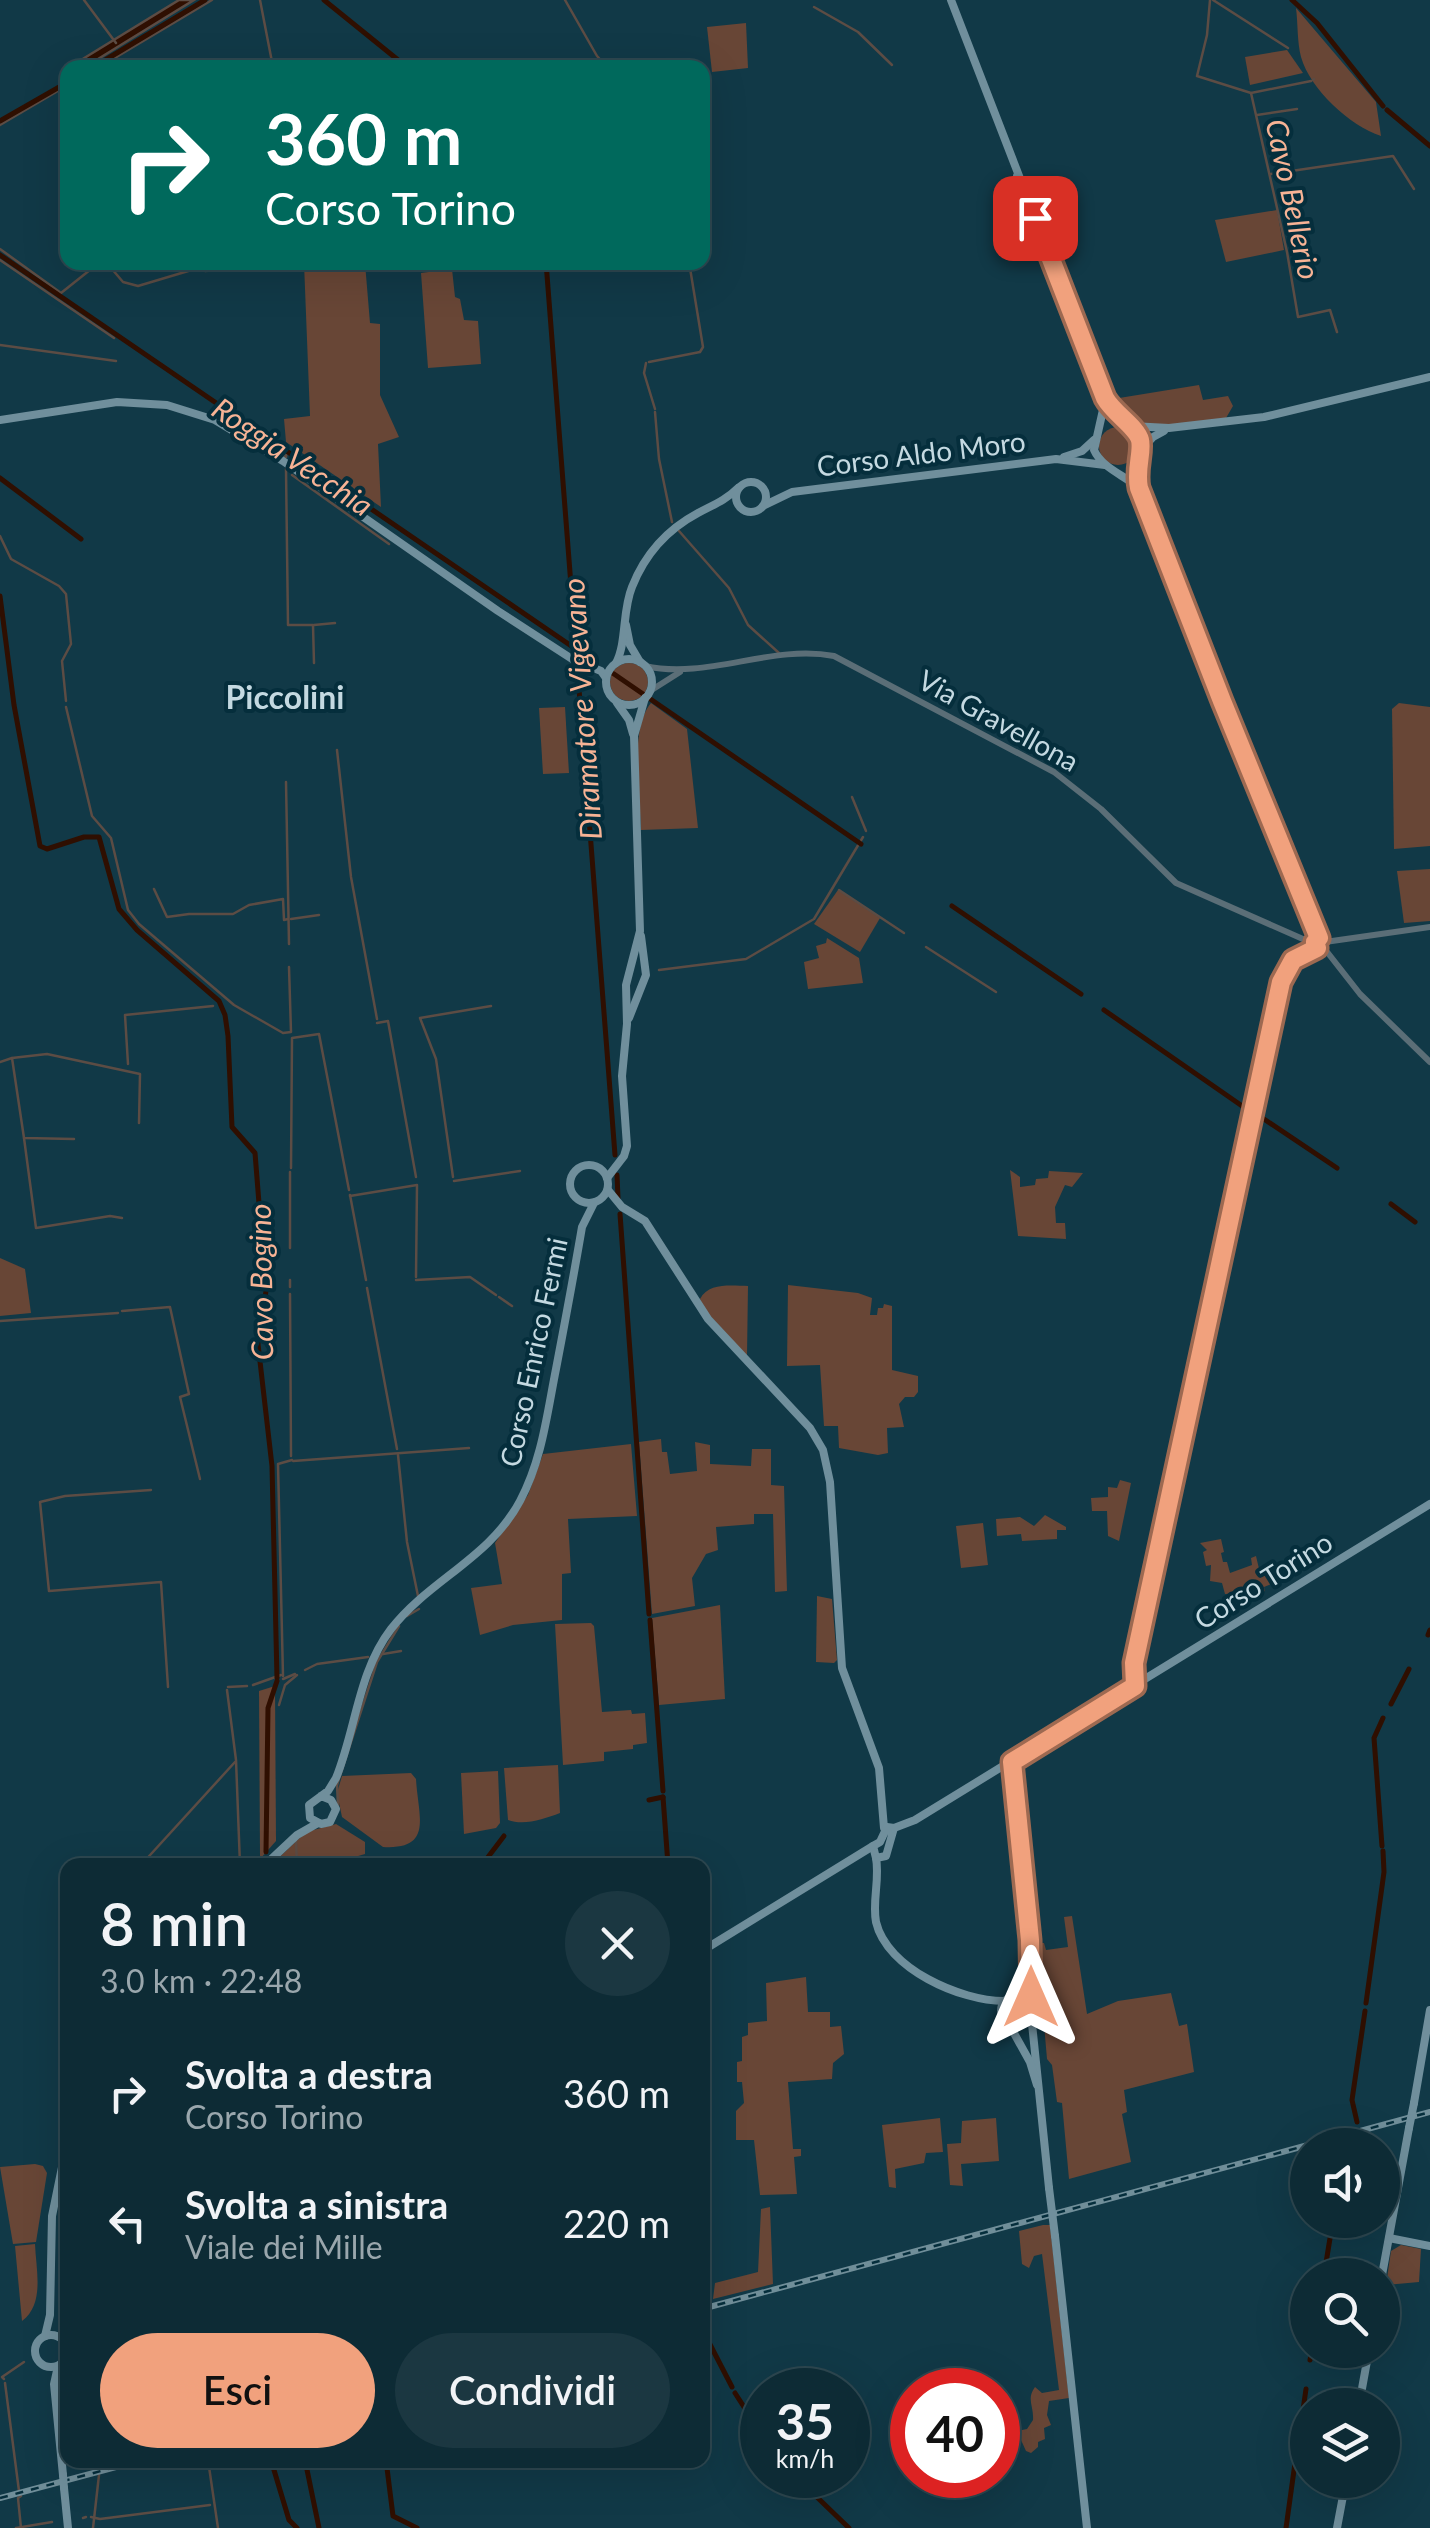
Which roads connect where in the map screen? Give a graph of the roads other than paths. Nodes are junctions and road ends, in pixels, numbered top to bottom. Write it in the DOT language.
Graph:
graph roads {
  1 [pos="950,0"];
  2 [pos="1020,188"];
  3 [pos="1031,219"];
  4 [pos="1430,377"];
  5 [pos="1105,398"];
  6 [pos="0,420"];
  7 [pos="1128,424"];
  8 [pos="1169,428"];
  9 [pos="1096,436"];
  10 [pos="1139,455"];
  11 [pos="1056,459"];
  12 [pos="1109,467"];
  13 [pos="738,488"];
  14 [pos="763,488"];
  15 [pos="1139,488"];
  16 [pos="792,492"];
  17 [pos="716,505"];
  18 [pos="763,506"];
  19 [pos="742,510"];
  20 [pos="625,614"];
  21 [pos="615,664"];
  22 [pos="642,664"];
  23 [pos="587,665"];
  24 [pos="682,671"];
  25 [pos="606,678"];
  26 [pos="647,695"];
  27 [pos="614,700"];
  28 [pos="634,736"];
  29 [pos="1430,927"];
  30 [pos="640,932"];
  31 [pos="1294,936"];
  32 [pos="1319,944"];
  33 [pos="1296,951"];
  34 [pos="630,970"];
  35 [pos="647,970"];
  36 [pos="626,989"];
  37 [pos="641,990"];
  38 [pos="627,1024"];
  39 [pos="1430,1062"];
  40 [pos="1251,1111"];
  41 [pos="618,1162"];
  42 [pos="599,1168"];
  43 [pos="607,1178"];
  44 [pos="608,1190"];
  45 [pos="576,1198"];
  46 [pos="596,1202"];
  47 [pos="622,1207"];
  48 [pos="582,1227"];
  49 [pos="1430,1504"];
  50 [pos="1135,1686"];
  51 [pos="1012,1762"];
  52 [pos="336,1778"];
  53 [pos="321,1796"];
  54 [pos="334,1802"];
  55 [pos="309,1814"];
  56 [pos="318,1824"];
  57 [pos="890,1830"];
  58 [pos="298,1835"];
  59 [pos="872,1846"];
  60 [pos="859,1855"];
  61 [pos="878,1857"];
  62 [pos="273,1858"];
  63 [pos="1027,1924"];
  64 [pos="710,1946"];
  65 [pos="972,1996"];
  66 [pos="1007,1999"];
  67 [pos="1031,2009"];
  68 [pos="1430,2010"];
  69 [pos="1006,2023"];
  70 [pos="1039,2092"];
  71 [pos="60,2177"];
  72 [pos="1400,2179"];
  73 [pos="1400,2234"];
  74 [pos="1390,2238"];
  75 [pos="1399,2238"];
  76 [pos="1404,2239"];
  77 [pos="1430,2244"];
  78 [pos="1386,2252"];
  79 [pos="1385,2258"];
  80 [pos="50,2315"];
  81 [pos="60,2334"];
  82 [pos="44,2336"];
  83 [pos="60,2338"];
  84 [pos="58,2366"];
  85 [pos="45,2367"];
  86 [pos="54,2384"];
  87 [pos="60,2445"];
  88 [pos="62,2468"];
  89 [pos="1343,2498"];
  90 [pos="68,2528"];
  91 [pos="1087,2528"];
  92 [pos="1337,2528"];
  1 -- 2 [label="main road"];
  2 -- 3 [label="main road"];
  2 -- 3 [label="main road"];
  3 -- 5 [label="main road"];
  4 -- 8 [label="main road"];
  5 -- 7 [label="main road"];
  5 -- 9 [label="main road"];
  6 -- 23 [label="main road"];
  7 -- 8 [label="main road"];
  7 -- 9 [label="main road"];
  7 -- 10 [label="main road"];
  8 -- 10 [label="main road"];
  9 -- 11 [label="main road, Corso Aldo Moro"];
  9 -- 12 [label="main road"];
  10 -- 12 [label="main road"];
  10 -- 15 [label="main road"];
  11 -- 12 [label="main road, Corso Aldo Moro"];
  11 -- 16 [label="main road, Corso Aldo Moro"];
  12 -- 15 [label="main road"];
  13 -- 14 [label="main road"];
  13 -- 17 [label="main road"];
  13 -- 19 [label="main road"];
  14 -- 16 [label="main road, Corso Aldo Moro"];
  14 -- 18 [label="main road"];
  15 -- 32 [label="main road"];
  16 -- 18 [label="main road, Corso Aldo Moro"];
  17 -- 19 [label="main road"];
  17 -- 20 [label="main road"];
  18 -- 19 [label="main road"];
  20 -- 21 [label="main road"];
  20 -- 22 [label="main road"];
  21 -- 22 [label="main road"];
  21 -- 23 [label="main road"];
  21 -- 25 [label="main road"];
  22 -- 24 [label="street, Via Gravellona"];
  22 -- 26 [label="main road"];
  23 -- 25 [label="main road"];
  24 -- 26 [label="street, Via Gravellona"];
  24 -- 31 [label="street, Via Gravellona"];
  25 -- 27 [label="main road"];
  26 -- 27 [label="main road"];
  26 -- 28 [label="main road"];
  27 -- 28 [label="main road"];
  28 -- 30 [label="main road"];
  29 -- 32 [label="street"];
  30 -- 34 [label="main road"];
  30 -- 35 [label="main road"];
  31 -- 32 [label="street, Via Gravellona"];
  31 -- 33 [label="street"];
  32 -- 33 [label="main road"];
  32 -- 39 [label="street"];
  32 -- 40 [label="main road"];
  33 -- 40 [label="main road"];
  34 -- 35 [label="main road"];
  34 -- 36 [label="main road"];
  35 -- 37 [label="main road"];
  36 -- 37 [label="main road"];
  36 -- 38 [label="main road"];
  37 -- 38 [label="main road"];
  38 -- 41 [label="main road"];
  40 -- 50 [label="main road"];
  41 -- 42 [label="main road"];
  41 -- 43 [label="main road"];
  42 -- 43 [label="main road"];
  42 -- 45 [label="main road"];
  43 -- 44 [label="main road"];
  44 -- 46 [label="main road"];
  44 -- 47 [label="main road"];
  45 -- 46 [label="main road"];
  45 -- 48 [label="main road, Corso Enrico Fermi"];
  46 -- 47 [label="main road"];
  46 -- 48 [label="main road, Corso Enrico Fermi"];
  47 -- 57 [label="main road"];
  48 -- 52 [label="main road, Corso Enrico Fermi"];
  49 -- 50 [label="main road, Corso Torino"];
  50 -- 51 [label="main road, Corso Torino"];
  51 -- 57 [label="main road, Corso Torino"];
  51 -- 63 [label="street"];
  52 -- 53 [label="main road, Corso Enrico Fermi"];
  52 -- 54 [label="main road, Corso Enrico Fermi"];
  53 -- 54 [label="main road"];
  53 -- 55 [label="main road"];
  54 -- 56 [label="main road"];
  55 -- 56 [label="main road"];
  55 -- 58 [label="main road"];
  56 -- 58 [label="main road"];
  57 -- 59 [label="main road, Corso Torino"];
  57 -- 61 [label="main road"];
  58 -- 62 [label="main road"];
  59 -- 60 [label="main road"];
  59 -- 61 [label="main road"];
  60 -- 61 [label="main road"];
  60 -- 64 [label="main road"];
  61 -- 65 [label="main road"];
  63 -- 66 [label="street"];
  63 -- 67 [label="street"];
  65 -- 66 [label="main road"];
  65 -- 69 [label="main road"];
  66 -- 67 [label="main road"];
  66 -- 69 [label="main road"];
  67 -- 69 [label="main road"];
  67 -- 70 [label="main road"];
  68 -- 72 [label="main road, bridge"];
  69 -- 70 [label="main road"];
  70 -- 91 [label="main road, bridge"];
  71 -- 80 [label="main road"];
  73 -- 76 [label="main road"];
  74 -- 78 [label="main road"];
  75 -- 76 [label="main road"];
  76 -- 77 [label="main road"];
  76 -- 78 [label="main road"];
  78 -- 79 [label="main road"];
  80 -- 81 [label="main road"];
  80 -- 82 [label="main road"];
  82 -- 83 [label="main road"];
  82 -- 85 [label="main road"];
  84 -- 85 [label="main road"];
  84 -- 86 [label="main road"];
  85 -- 86 [label="main road"];
  86 -- 87 [label="main road, bridge"];
  88 -- 90 [label="main road, bridge"];
  89 -- 92 [label="main road"];
}
